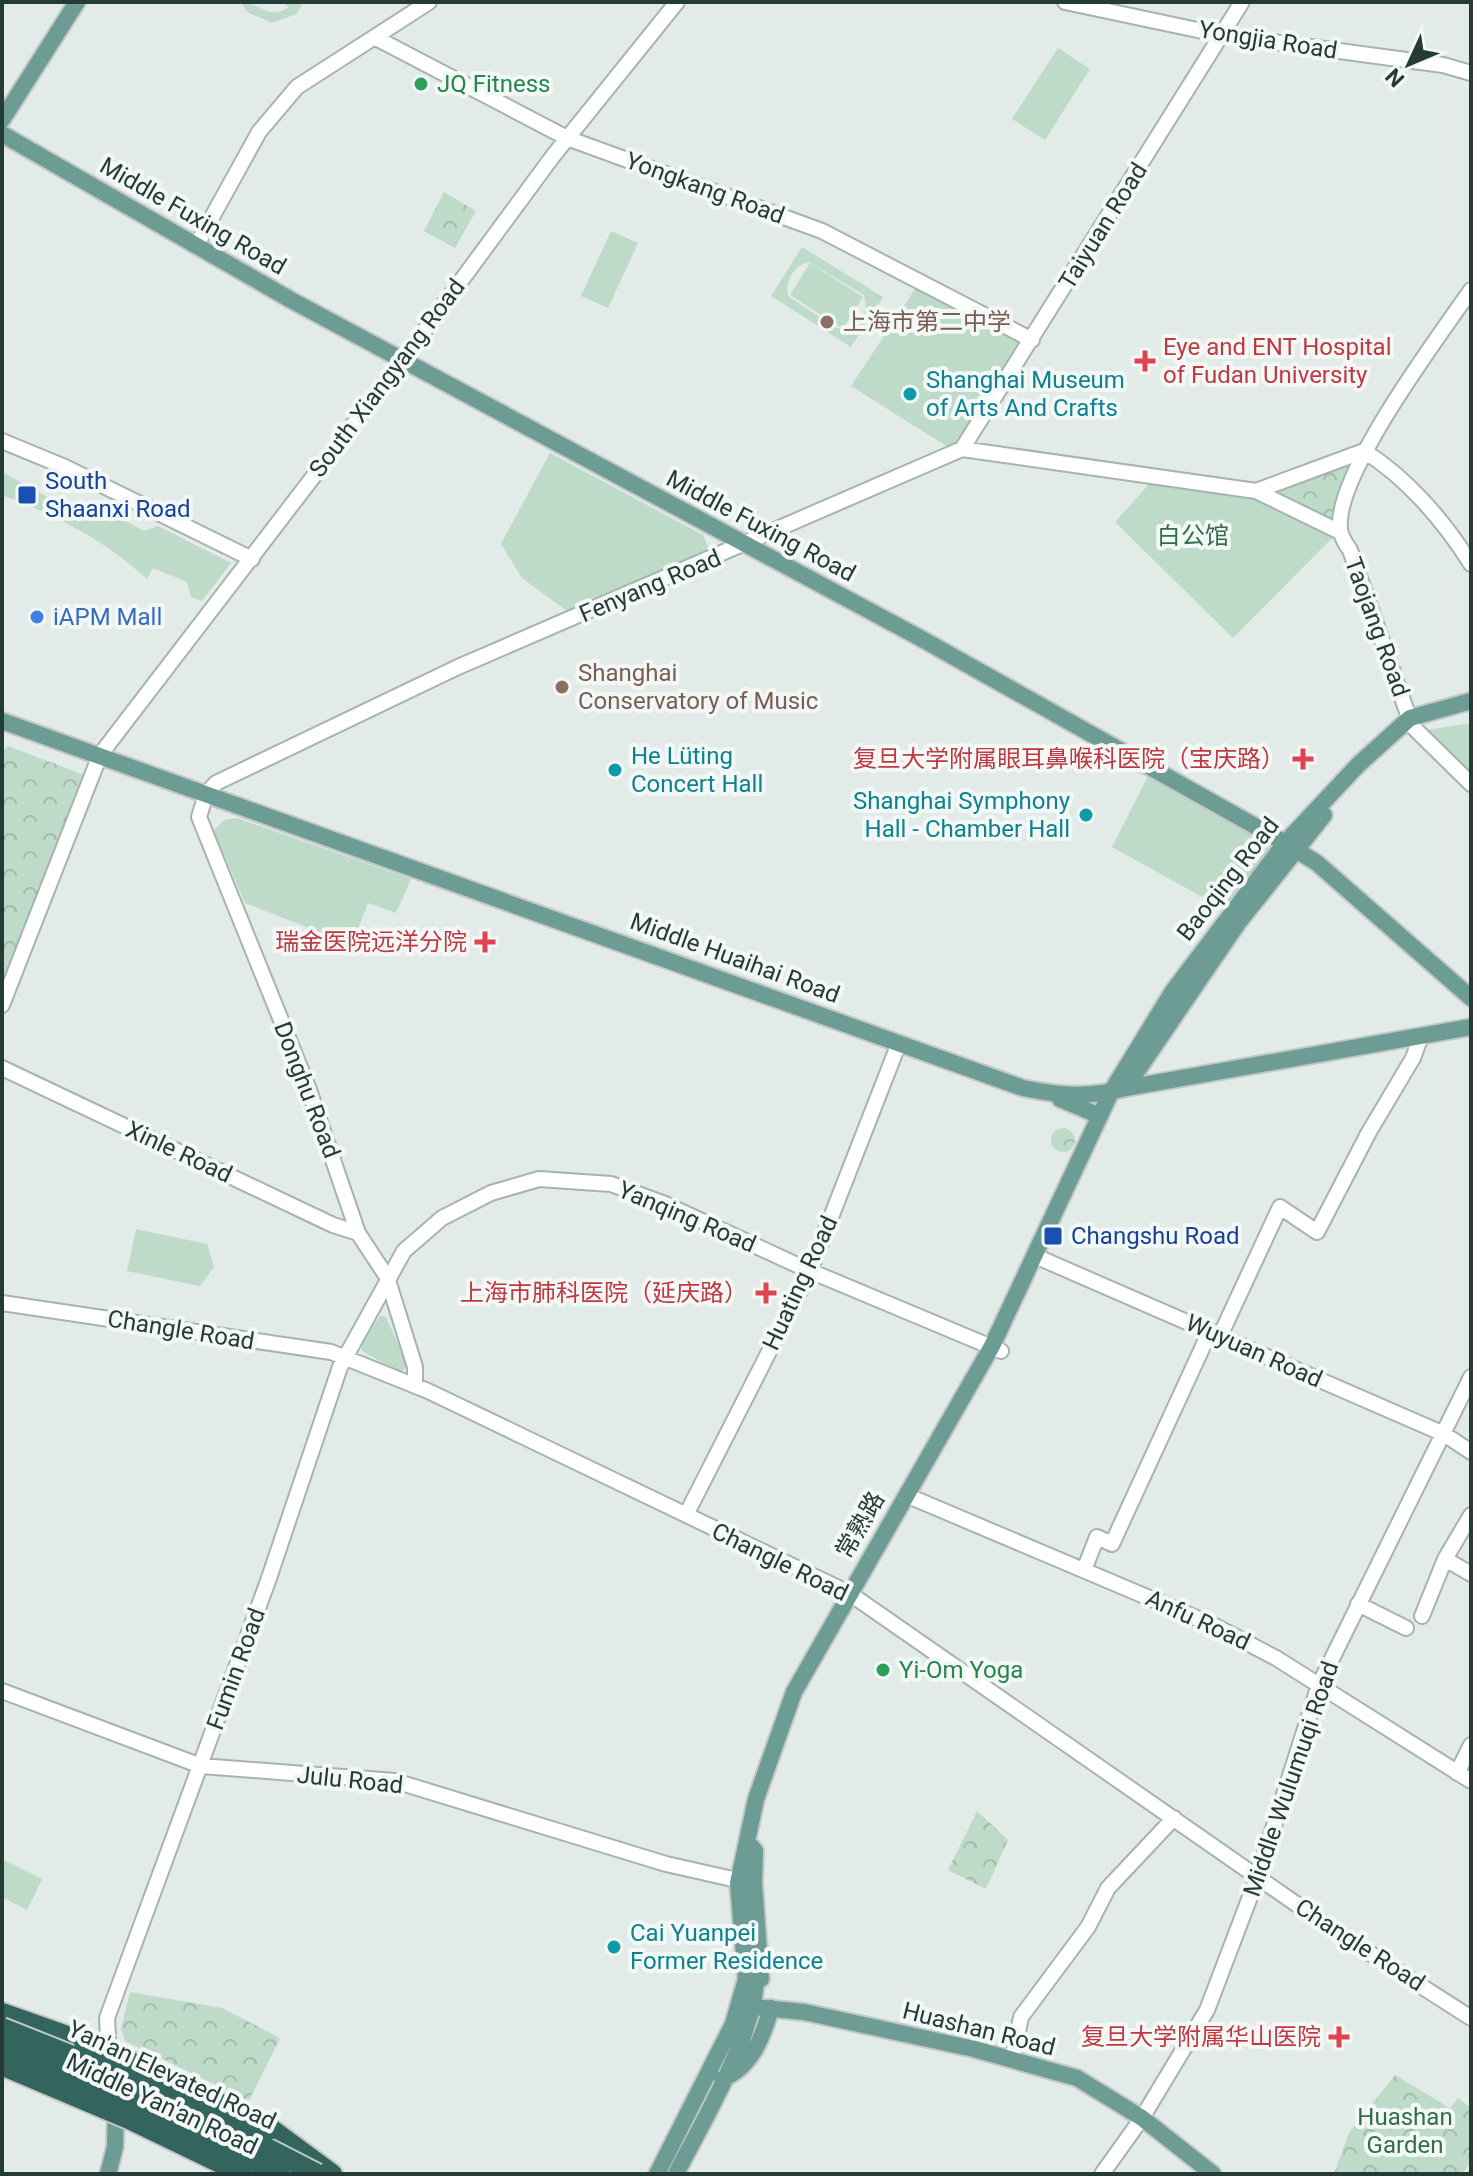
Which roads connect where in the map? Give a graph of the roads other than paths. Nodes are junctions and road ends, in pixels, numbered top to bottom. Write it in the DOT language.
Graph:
graph roads {
  1 [pos="77,2"];
  2 [pos="429,2"];
  3 [pos="677,2"];
  4 [pos="1065,2"];
  5 [pos="1242,2"];
  6 [pos="1221,35"];
  7 [pos="376,38"];
  8 [pos="1471,73"];
  9 [pos="2,120"];
  10 [pos="2,134"];
  11 [pos="567,138"];
  12 [pos="196,246"];
  13 [pos="1471,290"];
  14 [pos="1032,340"];
  15 [pos="402,361"];
  16 [pos="2,441"];
  17 [pos="962,449"];
  18 [pos="1364,451"];
  19 [pos="1256,491"];
  20 [pos="1340,532"];
  21 [pos="747,545"];
  22 [pos="252,559"];
  23 [pos="1471,564"];
  24 [pos="1471,701"];
  25 [pos="1471,713"];
  26 [pos="2,721"];
  27 [pos="1411,722"];
  28 [pos="100,755"];
  29 [pos="1471,784"];
  30 [pos="206,794"];
  31 [pos="1290,846"];
  32 [pos="1471,998"];
  33 [pos="2,1005"];
  34 [pos="1471,1027"];
  35 [pos="1421,1036"];
  36 [pos="899,1043"];
  37 [pos="2,1068"];
  38 [pos="1118,1090"];
  39 [pos="1044,1092"];
  40 [pos="1100,1116"];
  41 [pos="358,1233"];
  42 [pos="1039,1258"];
  43 [pos="810,1271"];
  44 [pos="387,1277"];
  45 [pos="2,1303"];
  46 [pos="1215,1334"];
  47 [pos="996,1349"];
  48 [pos="344,1357"];
  49 [pos="1471,1377"];
  50 [pos="415,1386"];
  51 [pos="1444,1434"];
  52 [pos="1471,1452"];
  53 [pos="909,1497"];
  54 [pos="686,1515"];
  55 [pos="1471,1515"];
  56 [pos="1445,1559"];
  57 [pos="1084,1570"];
  58 [pos="1471,1574"];
  59 [pos="852,1596"];
  60 [pos="1358,1604"];
  61 [pos="1422,1616"];
  62 [pos="1406,1628"];
  63 [pos="1319,1685"];
  64 [pos="2,1691"];
  65 [pos="1471,1745"];
  66 [pos="201,1766"];
  67 [pos="1457,1773"];
  68 [pos="1471,1781"];
  69 [pos="1174,1818"];
  70 [pos="752,1847"];
  71 [pos="1258,1876"];
  72 [pos="742,1882"];
  73 [pos="745,2006"];
  74 [pos="771,2008"];
  75 [pos="2,2011"];
  76 [pos="1471,2018"];
  77 [pos="2,2027"];
  78 [pos="2,2047"];
  79 [pos="107,2048"];
  80 [pos="1012,2060"];
  81 [pos="2,2063"];
  82 [pos="111,2065"];
  83 [pos="2,2071"];
  84 [pos="722,2079"];
  85 [pos="116,2110"];
  86 [pos="1142,2118"];
  87 [pos="108,2174"];
  88 [pos="236,2174"];
  89 [pos="243,2174"];
  90 [pos="258,2174"];
  91 [pos="280,2174"];
  92 [pos="317,2174"];
  93 [pos="331,2174"];
  94 [pos="657,2174"];
  95 [pos="676,2174"];
  96 [pos="1102,2174"];
  97 [pos="1213,2174"];
  1 -- 9 [label="main road"];
  2 -- 7 [label="street"];
  3 -- 11 [label="street, South Xiangyang Road"];
  4 -- 6 [label="street, Yongjia Road"];
  5 -- 6 [label="street, Taiyuan Road"];
  6 -- 8 [label="street, Yongjia Road"];
  6 -- 14 [label="street, Taiyuan Road"];
  7 -- 11 [label="street, Yongkang Road"];
  7 -- 12 [label="street"];
  10 -- 12 [label="main road, Middle Fuxing Road"];
  11 -- 14 [label="street, Yongkang Road"];
  11 -- 15 [label="street, South Xiangyang Road"];
  12 -- 15 [label="main road, Middle Fuxing Road"];
  13 -- 18 [label="street, Taojang Road"];
  14 -- 17 [label="street, Taiyuan Road"];
  15 -- 21 [label="main road, Middle Fuxing Road"];
  15 -- 22 [label="street, South Xiangyang Road"];
  16 -- 22 [label="street"];
  17 -- 19 [label="street"];
  17 -- 21 [label="street, Fenyang Road"];
  18 -- 19 [label="street"];
  18 -- 20 [label="street, Taojang Road"];
  18 -- 23 [label="street"];
  19 -- 20 [label="street"];
  20 -- 27 [label="street, Taojang Road"];
  21 -- 30 [label="street, Fenyang Road"];
  21 -- 31 [label="main road, Middle Fuxing Road"];
  22 -- 28 [label="street, South Xiangyang Road"];
  24 -- 27 [label="main road"];
  25 -- 27 [label="main road"];
  26 -- 28 [label="main road, Middle Huaihai Road"];
  27 -- 29 [label="street, Taojang Road"];
  27 -- 31 [label="main road, Baoqing Road"];
  28 -- 30 [label="main road, Middle Huaihai Road"];
  28 -- 33 [label="street, South Xiangyang Road"];
  30 -- 36 [label="main road, Middle Huaihai Road"];
  30 -- 41 [label="street, Donghu Road"];
  31 -- 32 [label="main road, Middle Fuxing Road"];
  31 -- 38 [label="main road, Baoqing Road"];
  34 -- 35 [label="main road, Middle Huaihai Road"];
  35 -- 38 [label="main road, Middle Huaihai Road"];
  35 -- 46 [label="street"];
  36 -- 39 [label="main road, Middle Huaihai Road"];
  36 -- 43 [label="street, Huating Road"];
  37 -- 41 [label="street, Xinle Road"];
  38 -- 39 [label="main road, Middle Huaihai Road"];
  38 -- 40 [label="main road"];
  38 -- 42 [label="main road"];
  39 -- 40 [label="main road"];
  40 -- 42 [label="main road"];
  41 -- 44 [label="street, Donghu Road"];
  42 -- 46 [label="street, Wuyuan Road"];
  42 -- 47 [label="main road"];
  43 -- 44 [label="street, Yanqing Road"];
  43 -- 47 [label="street, Yanqing Road"];
  43 -- 54 [label="street, Huating Road"];
  44 -- 48 [label="street, Fumin Road"];
  44 -- 50 [label="street, Donghu Road"];
  45 -- 48 [label="street, Changle Road"];
  46 -- 51 [label="street, Wuyuan Road"];
  46 -- 57 [label="street"];
  47 -- 53 [label="main road"];
  48 -- 50 [label="street, Changle Road"];
  48 -- 66 [label="street, Fumin Road"];
  49 -- 51 [label="street, Middle Wulumuqi Road"];
  50 -- 54 [label="street, Changle Road"];
  51 -- 52 [label="street, Wuyuan Road"];
  51 -- 60 [label="street, Middle Wulumuqi Road"];
  53 -- 57 [label="street, Anfu Road"];
  53 -- 59 [label="main road"];
  54 -- 59 [label="street, Changle Road"];
  55 -- 56 [label="street"];
  56 -- 58 [label="street"];
  56 -- 61 [label="street"];
  57 -- 63 [label="street, Anfu Road"];
  59 -- 69 [label="street, Changle Road"];
  59 -- 70 [label="main road"];
  59 -- 72 [label="main road, 常熟路"];
  60 -- 62 [label="street"];
  60 -- 63 [label="street, Middle Wulumuqi Road"];
  63 -- 67 [label="street, Anfu Road"];
  63 -- 71 [label="street, Middle Wulumuqi Road"];
  64 -- 66 [label="street, Julu Road"];
  65 -- 67 [label="street"];
  66 -- 72 [label="street, Julu Road"];
  66 -- 79 [label="street, Fumin Road"];
  67 -- 68 [label="street, Anfu Road"];
  69 -- 71 [label="street, Changle Road"];
  69 -- 80 [label="street"];
  70 -- 72 [label="main road"];
  70 -- 73 [label="main road"];
  71 -- 76 [label="street, Changle Road"];
  71 -- 86 [label="street, Middle Wulumuqi Road"];
  72 -- 73 [label="main road"];
  73 -- 74 [label="main road, Huashan Road"];
  73 -- 84 [label="main road"];
  73 -- 94 [label="main road"];
  74 -- 80 [label="main road, Huashan Road"];
  74 -- 84 [label="main road"];
  75 -- 79 [label="main road"];
  75 -- 93 [label="highway, bridge"];
  77 -- 82 [label="main road, Middle Yan'an Road"];
  77 -- 92 [label="highway, Yan'an Elevated Road, bridge"];
  78 -- 91 [label="highway, Yan'an Elevated Road, bridge"];
  79 -- 82 [label="street, Fumin Road"];
  79 -- 93 [label="main road"];
  80 -- 86 [label="main road, Huashan Road"];
  81 -- 85 [label="main road, Middle Yan'an Road"];
  81 -- 89 [label="highway, bridge"];
  82 -- 85 [label="main road"];
  82 -- 93 [label="main road, Middle Yan'an Road"];
  83 -- 85 [label="main road"];
  84 -- 95 [label="main road"];
  85 -- 87 [label="main road"];
  85 -- 88 [label="main road"];
  85 -- 90 [label="main road, Middle Yan'an Road"];
  86 -- 96 [label="street, Middle Wulumuqi Road"];
  86 -- 97 [label="main road, Huashan Road"];
}
